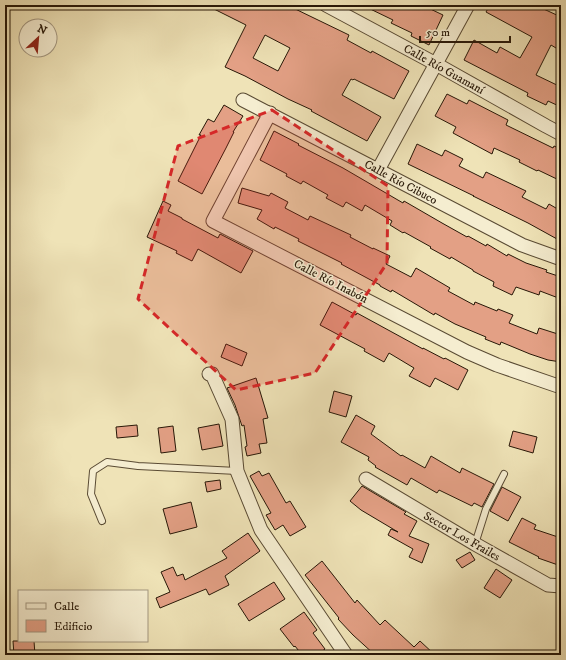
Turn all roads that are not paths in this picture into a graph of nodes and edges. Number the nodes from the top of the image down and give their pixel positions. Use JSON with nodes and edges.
{"nodes":[{"id":1,"x":326,"y":5,"type":"edge"},
{"id":2,"x":468,"y":5,"type":"edge"},
{"id":3,"x":436,"y":64,"type":"junction"},
{"id":4,"x":243,"y":100,"type":"dead end"},
{"id":5,"x":270,"y":113,"type":"junction"},
{"id":6,"x":561,"y":134,"type":"edge"},
{"id":7,"x":378,"y":170,"type":"junction"},
{"id":8,"x":561,"y":259,"type":"edge"},
{"id":9,"x":209,"y":374,"type":"dead end"},
{"id":10,"x":561,"y":387,"type":"edge"},
{"id":11,"x":237,"y":471,"type":"junction"},
{"id":12,"x":504,"y":474,"type":"dead end"},
{"id":13,"x":366,"y":479,"type":"dead end"},
{"id":14,"x":102,"y":521,"type":"dead end"},
{"id":15,"x":475,"y":544,"type":"junction"},
{"id":16,"x":561,"y":586,"type":"edge"},
{"id":17,"x":346,"y":655,"type":"edge"}],
"edges":[{"from":1,"to":3,"type":"street","name":"Calle Río Guamaní"},
{"from":2,"to":3,"type":"street"},
{"from":3,"to":6,"type":"street","name":"Calle Río Guamaní"},
{"from":3,"to":7,"type":"street"},
{"from":4,"to":5,"type":"street","name":"Calle Río Cibuco"},
{"from":5,"to":7,"type":"street","name":"Calle Río Cibuco"},
{"from":5,"to":10,"type":"street","name":"Calle Río Inabón"},
{"from":7,"to":8,"type":"street","name":"Calle Río Cibuco"},
{"from":9,"to":11,"type":"street"},
{"from":11,"to":14,"type":"lane"},
{"from":11,"to":17,"type":"street"},
{"from":12,"to":15,"type":"lane"},
{"from":13,"to":15,"type":"street","name":"Sector Los Frailes"},
{"from":15,"to":16,"type":"street","name":"Sector Los Frailes"}]}
